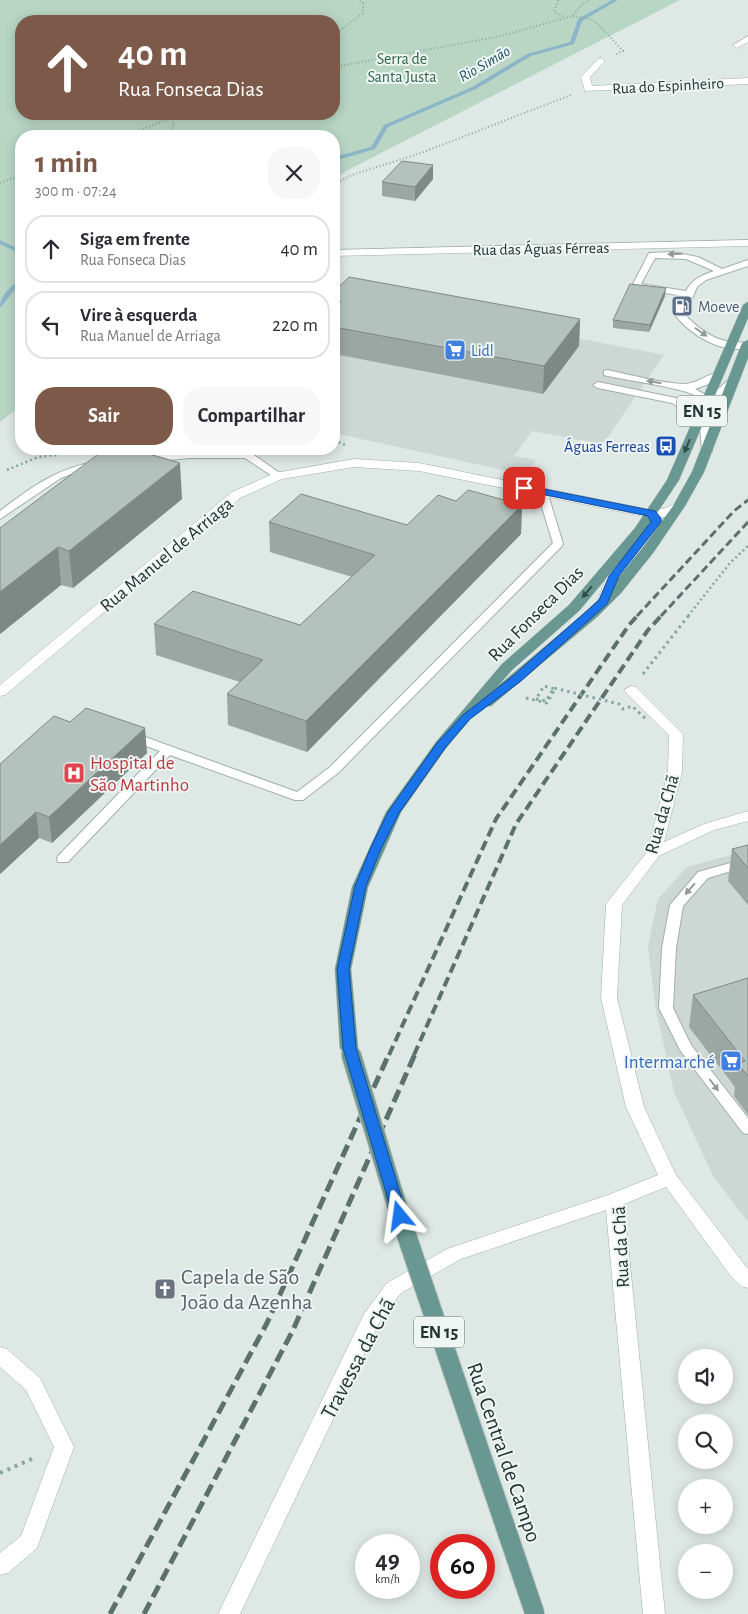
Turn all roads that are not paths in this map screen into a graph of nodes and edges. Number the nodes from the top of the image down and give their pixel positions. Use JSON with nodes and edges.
{"nodes":[{"id":1,"x":748,"y":39,"type":"edge"},
{"id":2,"x":737,"y":45,"type":"dead end"},
{"id":3,"x":601,"y":61,"type":"road end"},
{"id":4,"x":748,"y":81,"type":"edge"},
{"id":5,"x":748,"y":243,"type":"edge"},
{"id":6,"x":340,"y":253,"type":"edge"},
{"id":7,"x":748,"y":263,"type":"edge"},
{"id":8,"x":720,"y":271,"type":"junction"},
{"id":9,"x":688,"y":294,"type":"junction"},
{"id":10,"x":748,"y":305,"type":"edge"},
{"id":11,"x":748,"y":344,"type":"edge"},
{"id":12,"x":730,"y":346,"type":"junction"},
{"id":13,"x":607,"y":373,"type":"dead end"},
{"id":14,"x":717,"y":375,"type":"junction"},
{"id":15,"x":734,"y":380,"type":"junction"},
{"id":16,"x":598,"y":385,"type":"dead end"},
{"id":17,"x":675,"y":386,"type":"junction"},
{"id":18,"x":707,"y":399,"type":"junction"},
{"id":19,"x":675,"y":401,"type":"junction"},
{"id":20,"x":696,"y":426,"type":"junction"},
{"id":21,"x":707,"y":451,"type":"junction"},
{"id":22,"x":134,"y":460,"type":"edge"},
{"id":23,"x":106,"y":463,"type":"edge"},
{"id":24,"x":279,"y":476,"type":"junction"},
{"id":25,"x":542,"y":491,"type":"junction"},
{"id":26,"x":679,"y":506,"type":"junction"},
{"id":27,"x":651,"y":514,"type":"junction"},
{"id":28,"x":0,"y":516,"type":"edge"},
{"id":29,"x":604,"y":602,"type":"junction"},
{"id":30,"x":631,"y":690,"type":"road end"},
{"id":31,"x":0,"y":692,"type":"edge"},
{"id":32,"x":467,"y":717,"type":"junction"},
{"id":33,"x":117,"y":731,"type":"edge"},
{"id":34,"x":168,"y":750,"type":"junction"},
{"id":35,"x":748,"y":816,"type":"edge"},
{"id":36,"x":654,"y":853,"type":"junction"},
{"id":37,"x":63,"y":859,"type":"dead end"},
{"id":38,"x":748,"y":862,"type":"edge"},
{"id":39,"x":349,"y":1048,"type":"joint"},
{"id":40,"x":748,"y":1129,"type":"edge"},
{"id":41,"x":669,"y":1178,"type":"junction"},
{"id":42,"x":614,"y":1200,"type":"junction"},
{"id":43,"x":748,"y":1281,"type":"edge"},
{"id":44,"x":0,"y":1355,"type":"edge"},
{"id":45,"x":0,"y":1566,"type":"edge"},
{"id":46,"x":229,"y":1614,"type":"edge"},
{"id":47,"x":535,"y":1614,"type":"edge"},
{"id":48,"x":654,"y":1614,"type":"edge"}],
"edges":[{"from":1,"to":2,"type":"street"},
{"from":3,"to":4,"type":"street","name":"Rua do Espinheiro"},
{"from":5,"to":6,"type":"street","name":"Rua das Águas Férreas"},
{"from":7,"to":8,"type":"lane"},
{"from":8,"to":9,"type":"lane"},
{"from":8,"to":9,"type":"lane","one_way":true},
{"from":9,"to":12,"type":"lane","one_way":true},
{"from":10,"to":12,"type":"main road","name":"Rua Fonseca Dias","number":"EN 15"},
{"from":11,"to":12,"type":"lane"},
{"from":11,"to":15,"type":"main road","name":"Rua Fonseca Dias","number":"EN 15"},
{"from":12,"to":14,"type":"main road","name":"Rua Fonseca Dias","number":"EN 15"},
{"from":17,"to":13,"type":"lane","one_way":true},
{"from":14,"to":17,"type":"lane"},
{"from":14,"to":18,"type":"main road","name":"Rua Fonseca Dias","number":"EN 15"},
{"from":15,"to":18,"type":"lane"},
{"from":15,"to":21,"type":"main road","name":"Rua Fonseca Dias","number":"EN 15"},
{"from":16,"to":19,"type":"lane"},
{"from":17,"to":18,"type":"lane"},
{"from":18,"to":19,"type":"lane"},
{"from":18,"to":20,"type":"main road","name":"Rua Fonseca Dias","number":"EN 15"},
{"from":18,"to":21,"type":"lane"},
{"from":19,"to":20,"type":"lane"},
{"from":20,"to":27,"type":"main road","name":"Rua Fonseca Dias","number":"EN 15","one_way":true},
{"from":21,"to":26,"type":"main road","name":"Rua Fonseca Dias","number":"EN 15"},
{"from":22,"to":24,"type":"lane"},
{"from":23,"to":28,"type":"lane"},
{"from":24,"to":25,"type":"street","name":"Rua Manuel de Arriaga"},
{"from":24,"to":31,"type":"street","name":"Rua Manuel de Arriaga"},
{"from":25,"to":27,"type":"street","name":"Rua Manuel de Arriaga"},
{"from":25,"to":34,"type":"lane"},
{"from":26,"to":27,"type":"street"},
{"from":26,"to":29,"type":"main road","name":"Rua Fonseca Dias","number":"EN 15"},
{"from":27,"to":29,"type":"street","name":"Rua Fonseca Dias"},
{"from":27,"to":32,"type":"main road","name":"Rua Fonseca Dias","number":"EN 15","one_way":true},
{"from":29,"to":32,"type":"main road","name":"Rua Fonseca Dias","number":"EN 15"},
{"from":30,"to":36,"type":"street","name":"Rua da Chã"},
{"from":32,"to":39,"type":"main road","name":"Rua Fonseca Dias","number":"EN 15"},
{"from":33,"to":34,"type":"lane"},
{"from":34,"to":37,"type":"lane"},
{"from":35,"to":36,"type":"street"},
{"from":36,"to":41,"type":"street","name":"Rua da Chã"},
{"from":38,"to":40,"type":"lane","one_way":true},
{"from":39,"to":47,"type":"main road","name":"Rua Central de Campo","number":"EN 15","bridge":true},
{"from":41,"to":42,"type":"street","name":"Rua da Chã"},
{"from":41,"to":43,"type":"street"},
{"from":42,"to":46,"type":"street","name":"Travessa da Chã"},
{"from":42,"to":48,"type":"street","name":"Rua da Chã"},
{"from":44,"to":45,"type":"street"}]}
